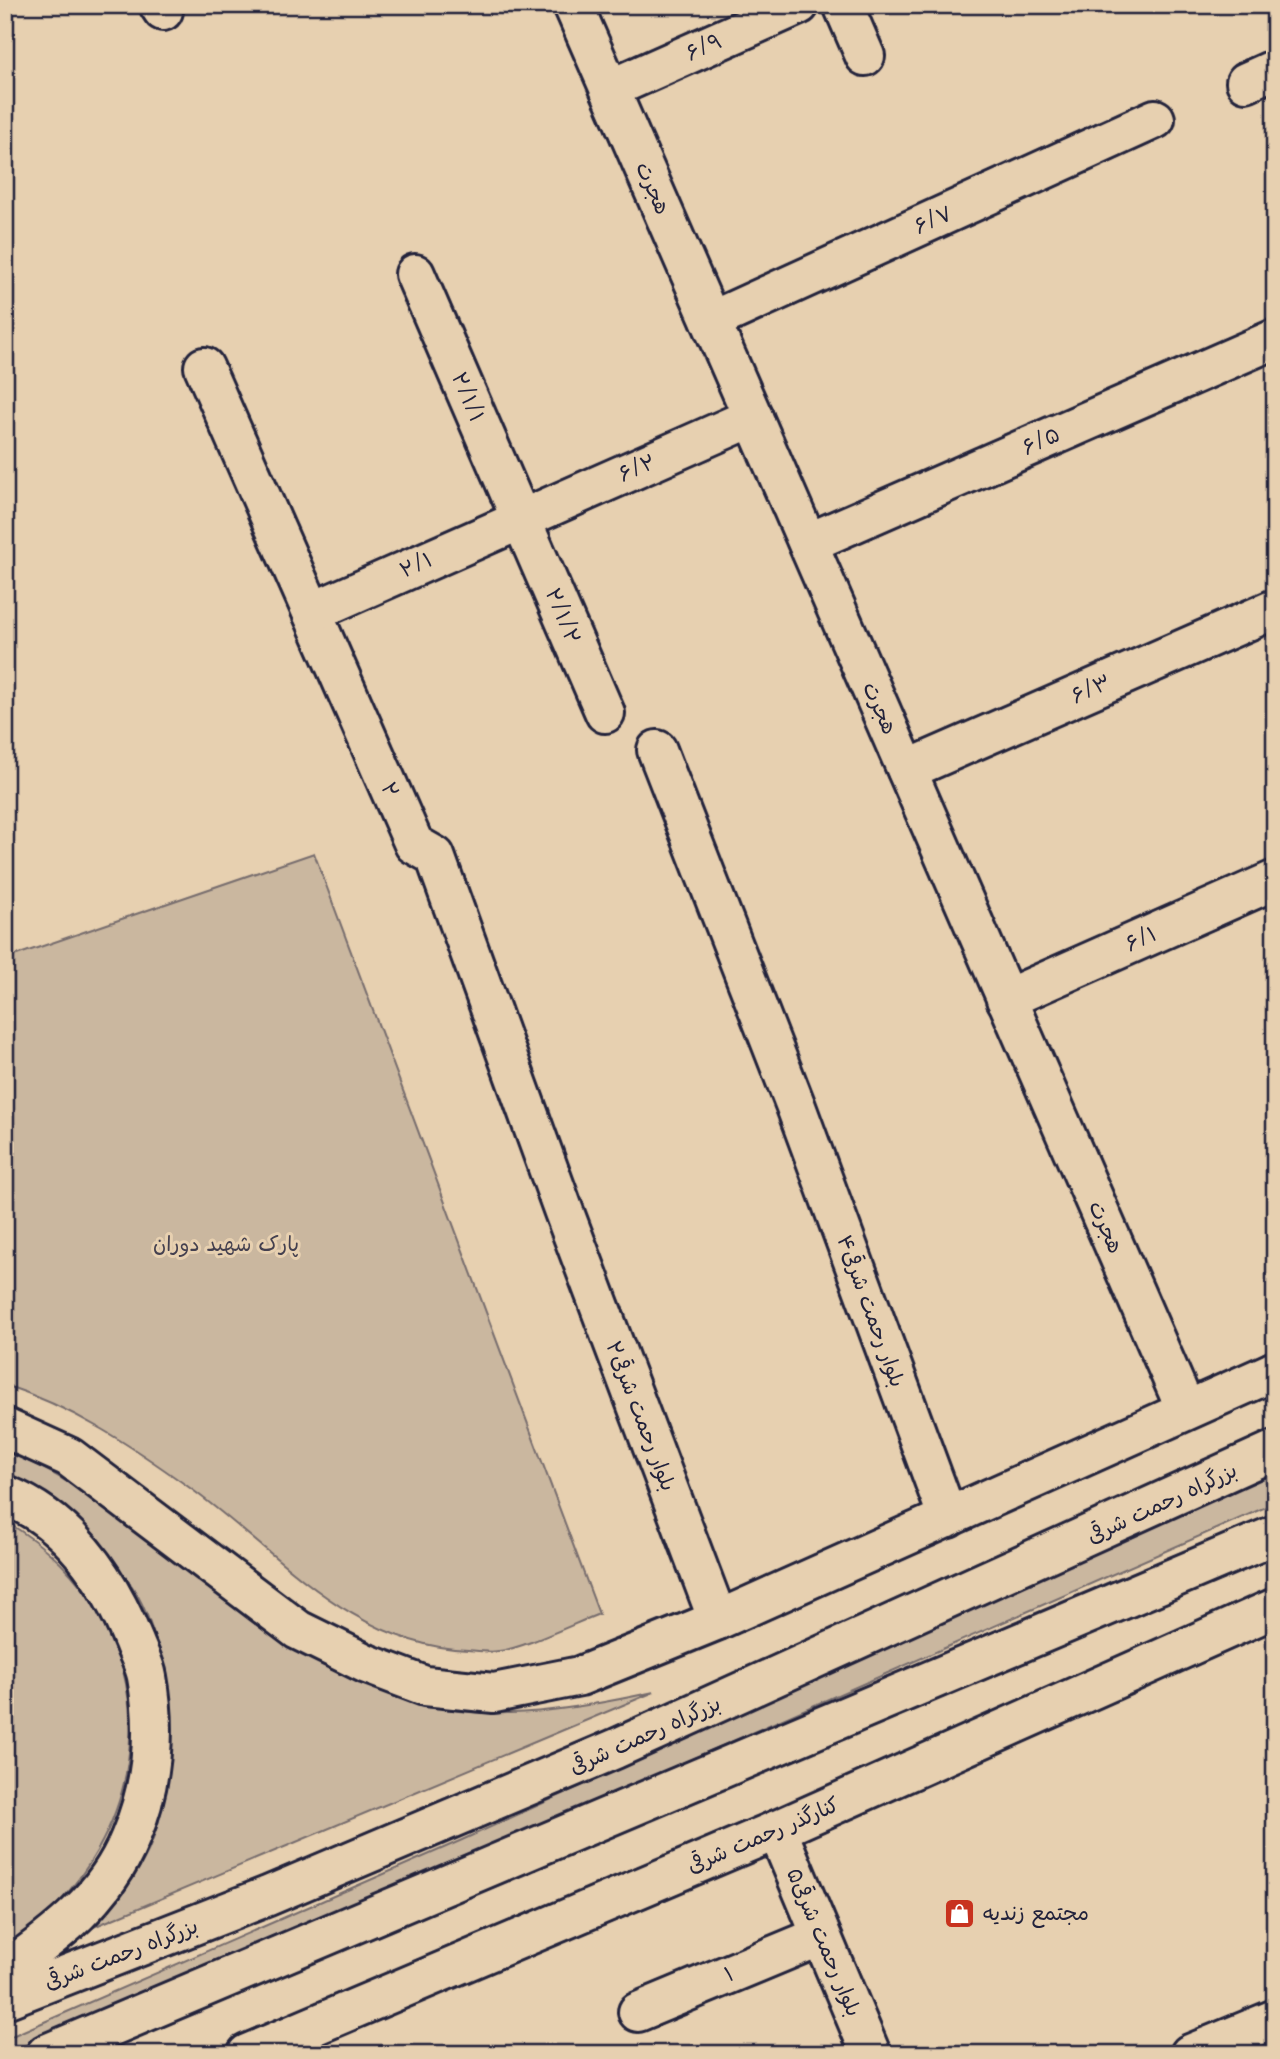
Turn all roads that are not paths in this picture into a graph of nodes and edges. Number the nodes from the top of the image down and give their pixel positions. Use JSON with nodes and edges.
{"nodes":[{"id":1,"x":573,"y":5,"type":"edge"},
{"id":2,"x":799,"y":5,"type":"edge"},
{"id":3,"x":843,"y":5,"type":"edge"},
{"id":4,"x":865,"y":55,"type":"dead end"},
{"id":5,"x":610,"y":89,"type":"junction"},
{"id":6,"x":1155,"y":119,"type":"dead end"},
{"id":7,"x":415,"y":274,"type":"dead end"},
{"id":8,"x":711,"y":321,"type":"junction"},
{"id":9,"x":1275,"y":340,"type":"edge"},
{"id":10,"x":204,"y":367,"type":"dead end"},
{"id":11,"x":753,"y":417,"type":"junction"},
{"id":12,"x":521,"y":519,"type":"junction"},
{"id":13,"x":808,"y":543,"type":"junction"},
{"id":14,"x":1275,"y":608,"type":"edge"},
{"id":15,"x":312,"y":612,"type":"junction"},
{"id":16,"x":604,"y":713,"type":"dead end"},
{"id":17,"x":657,"y":750,"type":"dead end"},
{"id":18,"x":907,"y":770,"type":"junction"},
{"id":19,"x":1275,"y":880,"type":"edge"},
{"id":20,"x":1006,"y":999,"type":"junction"},
{"id":21,"x":564,"y":1212,"type":"joint"},
{"id":22,"x":1274,"y":1371,"type":"edge"},
{"id":23,"x":1186,"y":1410,"type":"junction"},
{"id":24,"x":5,"y":1428,"type":"edge"},
{"id":25,"x":1275,"y":1450,"type":"edge"},
{"id":26,"x":5,"y":1495,"type":"edge"},
{"id":27,"x":947,"y":1518,"type":"junction"},
{"id":28,"x":1275,"y":1535,"type":"edge"},
{"id":29,"x":1275,"y":1608,"type":"edge"},
{"id":30,"x":718,"y":1620,"type":"junction"},
{"id":31,"x":777,"y":1830,"type":"junction"},
{"id":32,"x":821,"y":1936,"type":"junction"},
{"id":33,"x":5,"y":1971,"type":"edge"},
{"id":34,"x":5,"y":1999,"type":"edge"},
{"id":35,"x":638,"y":2012,"type":"dead end"},
{"id":36,"x":1275,"y":2019,"type":"edge"},
{"id":37,"x":255,"y":2052,"type":"edge"},
{"id":38,"x":46,"y":2054,"type":"edge"},
{"id":39,"x":870,"y":2054,"type":"edge"},
{"id":40,"x":1190,"y":2054,"type":"edge"}],
"edges":[{"from":1,"to":5,"type":"main road","name":"هجرت"},
{"from":2,"to":5,"type":"main road","name":"۶/۹"},
{"from":3,"to":4,"type":"main road"},
{"from":5,"to":8,"type":"main road","name":"هجرت"},
{"from":6,"to":8,"type":"main road","name":"۶/۷"},
{"from":7,"to":12,"type":"main road","name":"۲/۱/۱"},
{"from":8,"to":11,"type":"main road","name":"هجرت"},
{"from":9,"to":13,"type":"main road","name":"۶/۵"},
{"from":10,"to":15,"type":"main road","name":"۲"},
{"from":11,"to":12,"type":"main road","name":"۶/۲"},
{"from":11,"to":13,"type":"main road","name":"هجرت"},
{"from":12,"to":15,"type":"main road","name":"۲/۱"},
{"from":12,"to":16,"type":"main road","name":"۲/۱/۲"},
{"from":13,"to":18,"type":"main road","name":"هجرت"},
{"from":14,"to":18,"type":"main road","name":"۶/۳"},
{"from":15,"to":21,"type":"main road","name":"۲"},
{"from":17,"to":27,"type":"main road","name":"بلوار رحمت شرقی۴"},
{"from":18,"to":20,"type":"main road","name":"هجرت"},
{"from":19,"to":20,"type":"main road","name":"۶/۱"},
{"from":20,"to":23,"type":"main road","name":"هجرت"},
{"from":21,"to":30,"type":"main road","name":"بلوار رحمت شرقی۲"},
{"from":22,"to":23,"type":"main road"},
{"from":23,"to":27,"type":"main road"},
{"from":24,"to":30,"type":"main road"},
{"from":25,"to":34,"type":"main road","name":"بزرگراه رحمت شرقی"},
{"from":26,"to":33,"type":"main road"},
{"from":27,"to":30,"type":"main road"},
{"from":28,"to":38,"type":"main road"},
{"from":29,"to":31,"type":"main road","name":"کنارگذر رحمت شرقی"},
{"from":31,"to":32,"type":"main road","name":"۵بلوار رحمت شرقی"},
{"from":31,"to":37,"type":"main road","name":"کنارگذر رحمت شرقی"},
{"from":32,"to":35,"type":"main road","name":"۱"},
{"from":32,"to":39,"type":"main road","name":"۵بلوار رحمت شرقی"},
{"from":36,"to":40,"type":"main road"}]}
